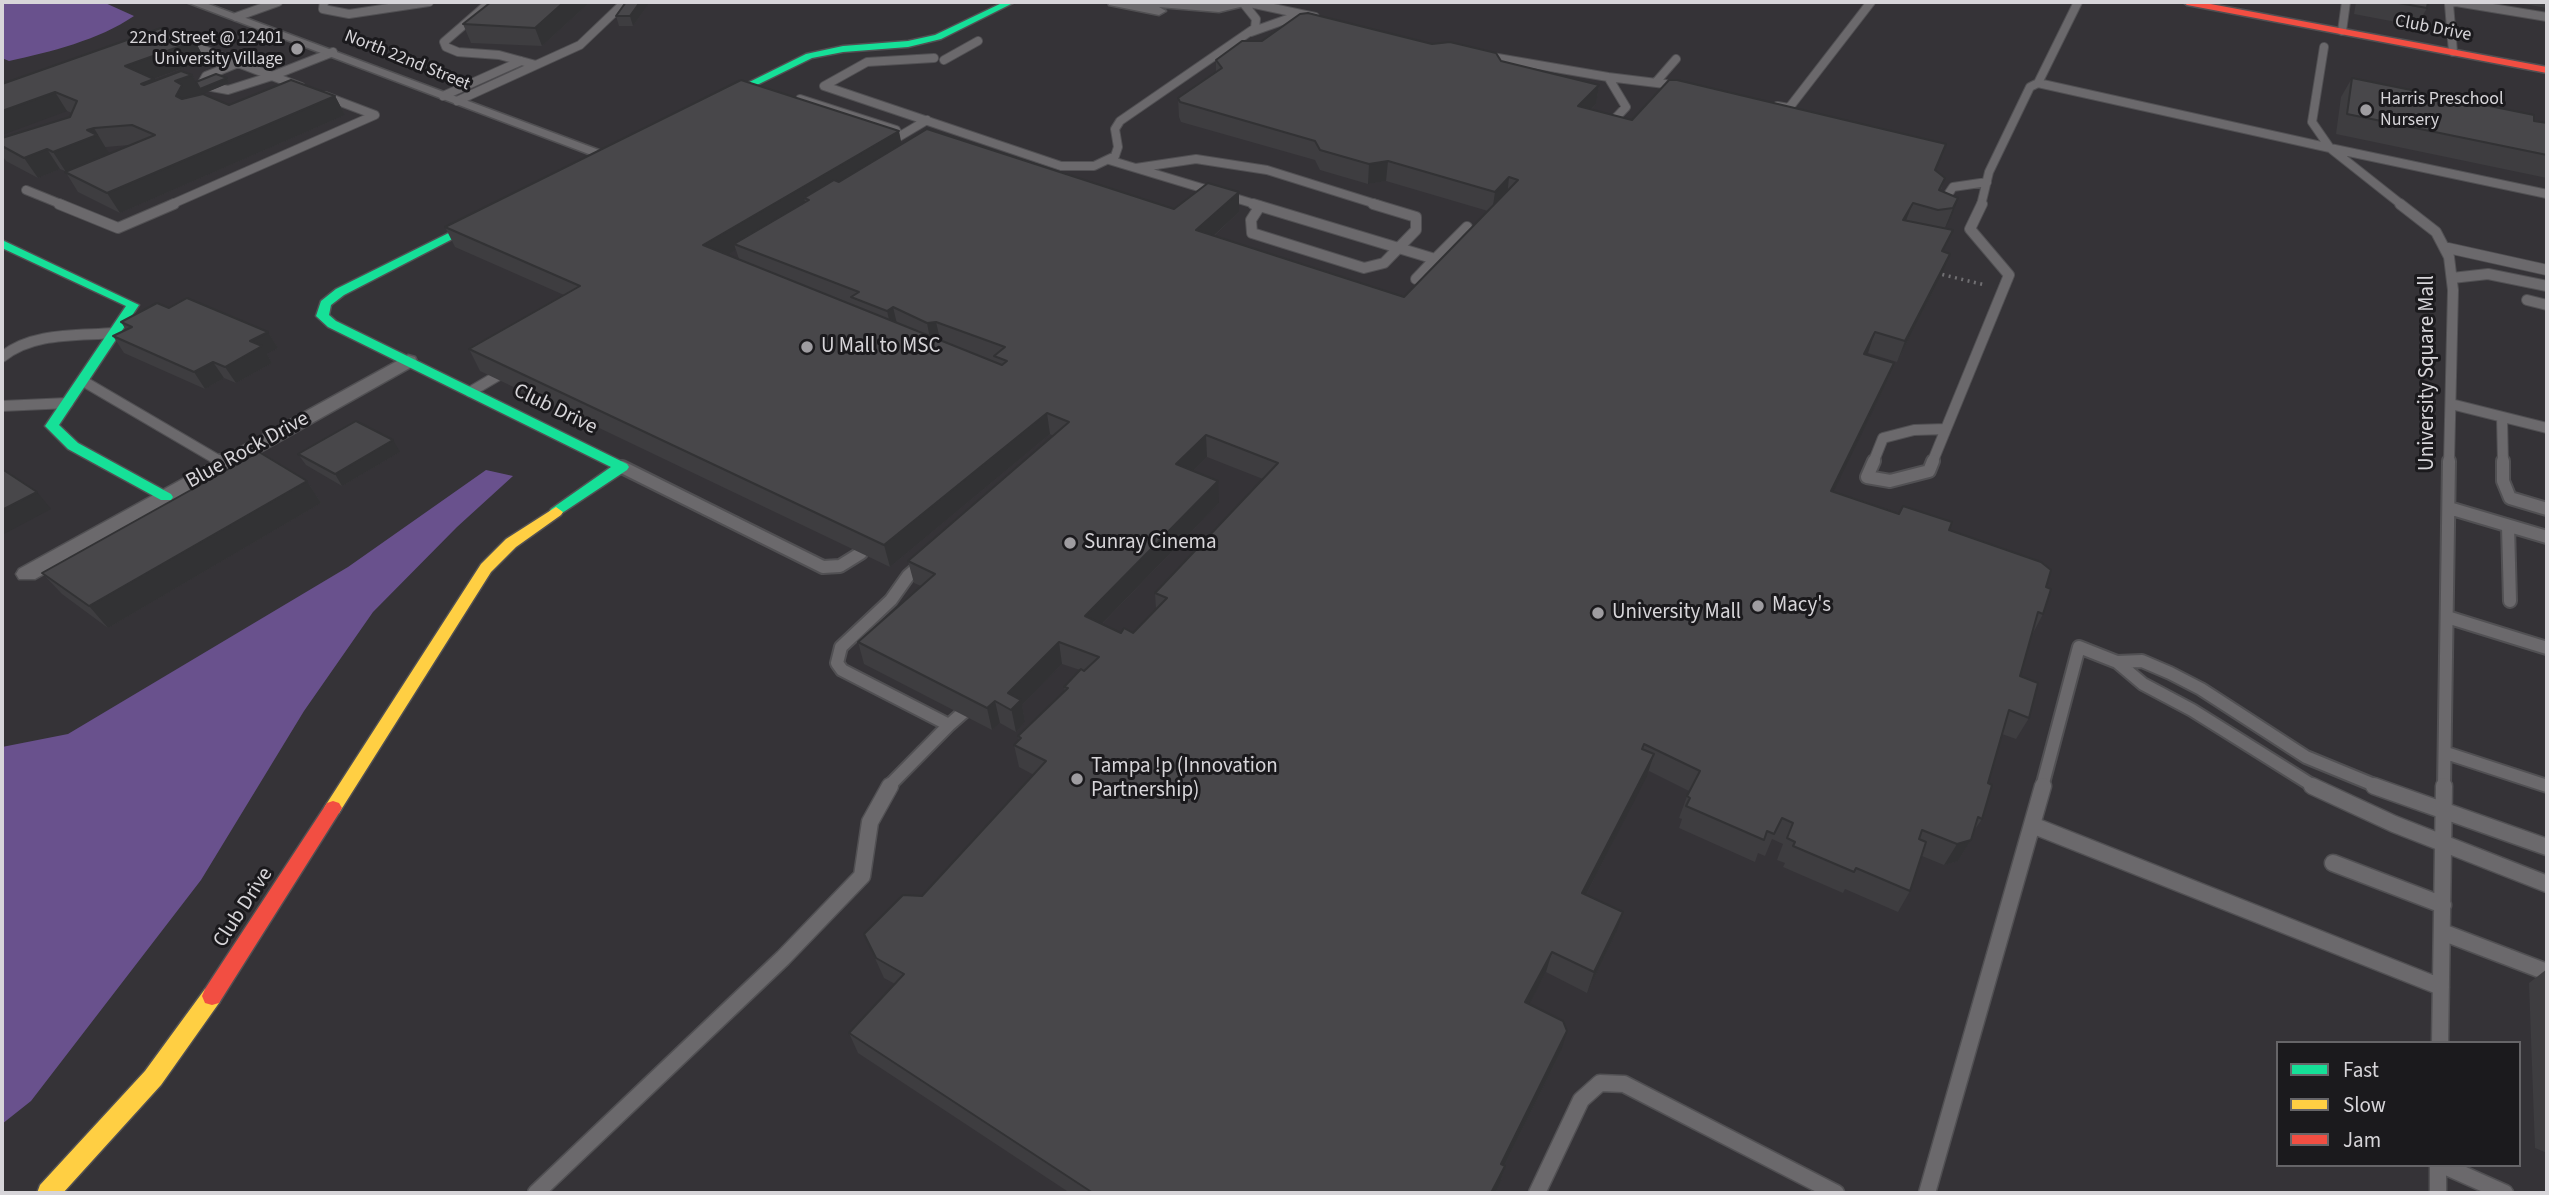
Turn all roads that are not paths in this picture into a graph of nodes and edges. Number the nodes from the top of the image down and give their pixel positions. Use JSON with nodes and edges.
{"nodes":[{"id":1,"x":192,"y":2,"type":"edge"},
{"id":2,"x":255,"y":2,"type":"edge"},
{"id":3,"x":278,"y":2,"type":"edge"},
{"id":4,"x":324,"y":2,"type":"edge"},
{"id":5,"x":429,"y":2,"type":"edge"},
{"id":6,"x":488,"y":2,"type":"edge"},
{"id":7,"x":625,"y":2,"type":"edge"},
{"id":8,"x":1011,"y":2,"type":"edge"},
{"id":9,"x":1114,"y":2,"type":"edge"},
{"id":10,"x":1145,"y":2,"type":"edge"},
{"id":11,"x":1871,"y":2,"type":"edge"},
{"id":12,"x":2078,"y":2,"type":"edge"},
{"id":13,"x":2187,"y":2,"type":"edge"},
{"id":14,"x":2346,"y":2,"type":"edge"},
{"id":15,"x":2455,"y":2,"type":"edge"},
{"id":16,"x":1249,"y":3,"type":"edge"},
{"id":17,"x":1219,"y":8,"type":"junction"},
{"id":18,"x":230,"y":15,"type":"junction"},
{"id":19,"x":1308,"y":16,"type":"junction"},
{"id":20,"x":2547,"y":17,"type":"edge"},
{"id":21,"x":1321,"y":19,"type":"edge"},
{"id":22,"x":2342,"y":31,"type":"junction"},
{"id":23,"x":1251,"y":32,"type":"junction"},
{"id":24,"x":178,"y":40,"type":"edge"},
{"id":25,"x":978,"y":41,"type":"dead end"},
{"id":26,"x":2324,"y":47,"type":"dead end"},
{"id":27,"x":333,"y":52,"type":"junction"},
{"id":28,"x":2453,"y":52,"type":"junction"},
{"id":29,"x":1476,"y":55,"type":"edge"},
{"id":30,"x":934,"y":58,"type":"dead end"},
{"id":31,"x":1676,"y":59,"type":"dead end"},
{"id":32,"x":944,"y":60,"type":"dead end"},
{"id":33,"x":521,"y":61,"type":"junction"},
{"id":34,"x":238,"y":63,"type":"junction"},
{"id":35,"x":536,"y":65,"type":"junction"},
{"id":36,"x":2547,"y":70,"type":"edge"},
{"id":37,"x":272,"y":76,"type":"junction"},
{"id":38,"x":1608,"y":78,"type":"junction"},
{"id":39,"x":1656,"y":82,"type":"junction"},
{"id":40,"x":2038,"y":83,"type":"junction"},
{"id":41,"x":1693,"y":88,"type":"edge"},
{"id":42,"x":787,"y":95,"type":"edge"},
{"id":43,"x":450,"y":99,"type":"junction"},
{"id":44,"x":1766,"y":103,"type":"edge"},
{"id":45,"x":693,"y":112,"type":"edge"},
{"id":46,"x":927,"y":120,"type":"junction"},
{"id":47,"x":1606,"y":128,"type":"edge"},
{"id":48,"x":2330,"y":148,"type":"junction"},
{"id":49,"x":612,"y":153,"type":"joint"},
{"id":50,"x":1109,"y":160,"type":"junction"},
{"id":51,"x":583,"y":168,"type":"edge"},
{"id":52,"x":1136,"y":168,"type":"junction"},
{"id":53,"x":1987,"y":182,"type":"junction"},
{"id":54,"x":26,"y":190,"type":"dead end"},
{"id":55,"x":2547,"y":194,"type":"edge"},
{"id":56,"x":1943,"y":202,"type":"edge"},
{"id":57,"x":510,"y":205,"type":"edge"},
{"id":58,"x":1260,"y":206,"type":"junction"},
{"id":59,"x":1467,"y":227,"type":"dead end"},
{"id":60,"x":2,"y":243,"type":"edge"},
{"id":61,"x":1399,"y":248,"type":"junction"},
{"id":62,"x":2448,"y":248,"type":"junction"},
{"id":63,"x":1436,"y":259,"type":"junction"},
{"id":64,"x":2547,"y":270,"type":"edge"},
{"id":65,"x":2452,"y":278,"type":"junction"},
{"id":66,"x":1416,"y":279,"type":"dead end"},
{"id":67,"x":2547,"y":286,"type":"edge"},
{"id":68,"x":2527,"y":300,"type":"dead end"},
{"id":69,"x":2547,"y":305,"type":"edge"},
{"id":70,"x":114,"y":332,"type":"junction"},
{"id":71,"x":2,"y":357,"type":"edge"},
{"id":72,"x":408,"y":361,"type":"junction"},
{"id":73,"x":519,"y":364,"type":"edge"},
{"id":74,"x":83,"y":381,"type":"junction"},
{"id":75,"x":470,"y":392,"type":"junction"},
{"id":76,"x":68,"y":403,"type":"junction"},
{"id":77,"x":2451,"y":404,"type":"junction"},
{"id":78,"x":2,"y":406,"type":"edge"},
{"id":79,"x":2502,"y":417,"type":"junction"},
{"id":80,"x":1946,"y":429,"type":"junction"},
{"id":81,"x":2547,"y":429,"type":"edge"},
{"id":82,"x":225,"y":464,"type":"junction"},
{"id":83,"x":622,"y":467,"type":"junction"},
{"id":84,"x":166,"y":497,"type":"junction"},
{"id":85,"x":2449,"y":508,"type":"junction"},
{"id":86,"x":2547,"y":509,"type":"edge"},
{"id":87,"x":2508,"y":526,"type":"junction"},
{"id":88,"x":2547,"y":537,"type":"edge"},
{"id":89,"x":939,"y":548,"type":"edge"},
{"id":90,"x":862,"y":554,"type":"edge"},
{"id":91,"x":27,"y":574,"type":"dead end"},
{"id":92,"x":2510,"y":601,"type":"dead end"},
{"id":93,"x":2448,"y":617,"type":"junction"},
{"id":94,"x":2547,"y":648,"type":"edge"},
{"id":95,"x":2117,"y":662,"type":"junction"},
{"id":96,"x":979,"y":699,"type":"edge"},
{"id":97,"x":949,"y":725,"type":"junction"},
{"id":98,"x":2446,"y":753,"type":"junction"},
{"id":99,"x":2547,"y":786,"type":"edge"},
{"id":100,"x":2446,"y":810,"type":"junction"},
{"id":101,"x":2032,"y":825,"type":"junction"},
{"id":102,"x":2444,"y":845,"type":"junction"},
{"id":103,"x":2547,"y":847,"type":"edge"},
{"id":104,"x":2333,"y":863,"type":"dead end"},
{"id":105,"x":2547,"y":884,"type":"edge"},
{"id":106,"x":2443,"y":905,"type":"junction"},
{"id":107,"x":2442,"y":932,"type":"junction"},
{"id":108,"x":2547,"y":972,"type":"edge"},
{"id":109,"x":2441,"y":987,"type":"junction"},
{"id":110,"x":2440,"y":1041,"type":"edge"},
{"id":111,"x":2440,"y":1167,"type":"edge"},
{"id":112,"x":2445,"y":1167,"type":"edge"},
{"id":113,"x":48,"y":1193,"type":"edge"},
{"id":114,"x":536,"y":1193,"type":"edge"},
{"id":115,"x":1537,"y":1193,"type":"edge"},
{"id":116,"x":1836,"y":1193,"type":"edge"},
{"id":117,"x":1927,"y":1193,"type":"edge"},
{"id":118,"x":2438,"y":1193,"type":"edge"},
{"id":119,"x":2505,"y":1193,"type":"edge"}],
"edges":[{"from":1,"to":18,"type":"street","name":"North 22nd Street"},
{"from":2,"to":18,"type":"lane"},
{"from":3,"to":18,"type":"lane"},
{"from":4,"to":5,"type":"lane"},
{"from":6,"to":33,"type":"lane"},
{"from":7,"to":35,"type":"lane"},
{"from":8,"to":45,"type":"street"},
{"from":9,"to":17,"type":"street"},
{"from":10,"to":17,"type":"street"},
{"from":11,"to":44,"type":"lane"},
{"from":12,"to":40,"type":"lane"},
{"from":13,"to":22,"type":"street","name":"Club Drive"},
{"from":14,"to":22,"type":"lane"},
{"from":15,"to":20,"type":"lane"},
{"from":15,"to":28,"type":"lane"},
{"from":16,"to":17,"type":"street"},
{"from":16,"to":19,"type":"lane"},
{"from":16,"to":23,"type":"lane"},
{"from":18,"to":27,"type":"street","name":"North 22nd Street"},
{"from":19,"to":21,"type":"lane"},
{"from":19,"to":23,"type":"lane"},
{"from":22,"to":28,"type":"street","name":"Club Drive"},
{"from":23,"to":50,"type":"lane"},
{"from":24,"to":34,"type":"lane"},
{"from":25,"to":32,"type":"lane"},
{"from":26,"to":48,"type":"lane"},
{"from":27,"to":37,"type":"lane"},
{"from":27,"to":43,"type":"street","name":"North 22nd Street"},
{"from":28,"to":36,"type":"street","name":"Club Drive"},
{"from":29,"to":38,"type":"lane"},
{"from":30,"to":46,"type":"lane"},
{"from":31,"to":39,"type":"lane"},
{"from":33,"to":35,"type":"lane"},
{"from":33,"to":43,"type":"lane"},
{"from":34,"to":37,"type":"lane"},
{"from":34,"to":37,"type":"lane"},
{"from":35,"to":43,"type":"lane"},
{"from":37,"to":54,"type":"lane"},
{"from":38,"to":39,"type":"lane"},
{"from":38,"to":47,"type":"lane"},
{"from":39,"to":41,"type":"lane"},
{"from":40,"to":48,"type":"lane","name":"University Square Mall"},
{"from":40,"to":53,"type":"lane"},
{"from":42,"to":46,"type":"lane"},
{"from":43,"to":49,"type":"street","name":"North 22nd Street"},
{"from":46,"to":50,"type":"lane"},
{"from":48,"to":55,"type":"lane"},
{"from":48,"to":62,"type":"lane","name":"University Square Mall"},
{"from":49,"to":51,"type":"street"},
{"from":50,"to":52,"type":"lane"},
{"from":52,"to":58,"type":"lane"},
{"from":52,"to":61,"type":"lane"},
{"from":53,"to":56,"type":"lane"},
{"from":53,"to":80,"type":"lane"},
{"from":57,"to":72,"type":"street","name":"Club Drive"},
{"from":58,"to":61,"type":"lane"},
{"from":58,"to":61,"type":"lane"},
{"from":59,"to":63,"type":"lane"},
{"from":60,"to":70,"type":"street","name":"Blue Rock Drive"},
{"from":61,"to":63,"type":"lane"},
{"from":62,"to":64,"type":"lane"},
{"from":62,"to":65,"type":"lane","name":"University Square Mall"},
{"from":63,"to":66,"type":"lane"},
{"from":65,"to":67,"type":"lane"},
{"from":65,"to":77,"type":"lane","name":"University Square Mall"},
{"from":68,"to":69,"type":"lane"},
{"from":70,"to":71,"type":"lane"},
{"from":70,"to":74,"type":"street","name":"Blue Rock Drive"},
{"from":72,"to":75,"type":"street","name":"Club Drive"},
{"from":72,"to":82,"type":"street","name":"Blue Rock Drive"},
{"from":73,"to":75,"type":"lane"},
{"from":74,"to":76,"type":"street","name":"Blue Rock Drive"},
{"from":74,"to":82,"type":"lane"},
{"from":75,"to":83,"type":"street","name":"Club Drive"},
{"from":76,"to":78,"type":"lane"},
{"from":76,"to":84,"type":"street","name":"Blue Rock Drive"},
{"from":77,"to":79,"type":"lane"},
{"from":77,"to":85,"type":"lane","name":"University Square Mall"},
{"from":79,"to":81,"type":"lane"},
{"from":79,"to":86,"type":"lane"},
{"from":80,"to":80,"type":"lane"},
{"from":82,"to":84,"type":"street","name":"Blue Rock Drive"},
{"from":83,"to":90,"type":"lane"},
{"from":83,"to":113,"type":"street","name":"Club Drive"},
{"from":84,"to":91,"type":"street"},
{"from":85,"to":87,"type":"lane"},
{"from":85,"to":93,"type":"lane","name":"University Square Mall"},
{"from":87,"to":88,"type":"lane"},
{"from":87,"to":92,"type":"lane"},
{"from":89,"to":97,"type":"lane"},
{"from":93,"to":94,"type":"lane"},
{"from":93,"to":98,"type":"lane","name":"University Square Mall"},
{"from":95,"to":100,"type":"lane"},
{"from":95,"to":101,"type":"lane"},
{"from":95,"to":102,"type":"lane"},
{"from":96,"to":97,"type":"lane"},
{"from":97,"to":114,"type":"lane"},
{"from":98,"to":99,"type":"lane"},
{"from":98,"to":100,"type":"lane","name":"University Square Mall"},
{"from":100,"to":102,"type":"lane","name":"University Square Mall"},
{"from":100,"to":103,"type":"lane"},
{"from":101,"to":109,"type":"lane"},
{"from":101,"to":117,"type":"lane"},
{"from":102,"to":105,"type":"lane"},
{"from":102,"to":106,"type":"lane","name":"University Square Mall"},
{"from":104,"to":106,"type":"lane"},
{"from":106,"to":107,"type":"lane","name":"University Square Mall"},
{"from":107,"to":108,"type":"lane"},
{"from":107,"to":109,"type":"lane","name":"University Square Mall"},
{"from":109,"to":110,"type":"lane","name":"University Square Mall"},
{"from":111,"to":118,"type":"lane"},
{"from":112,"to":119,"type":"lane"},
{"from":115,"to":116,"type":"lane"}]}
